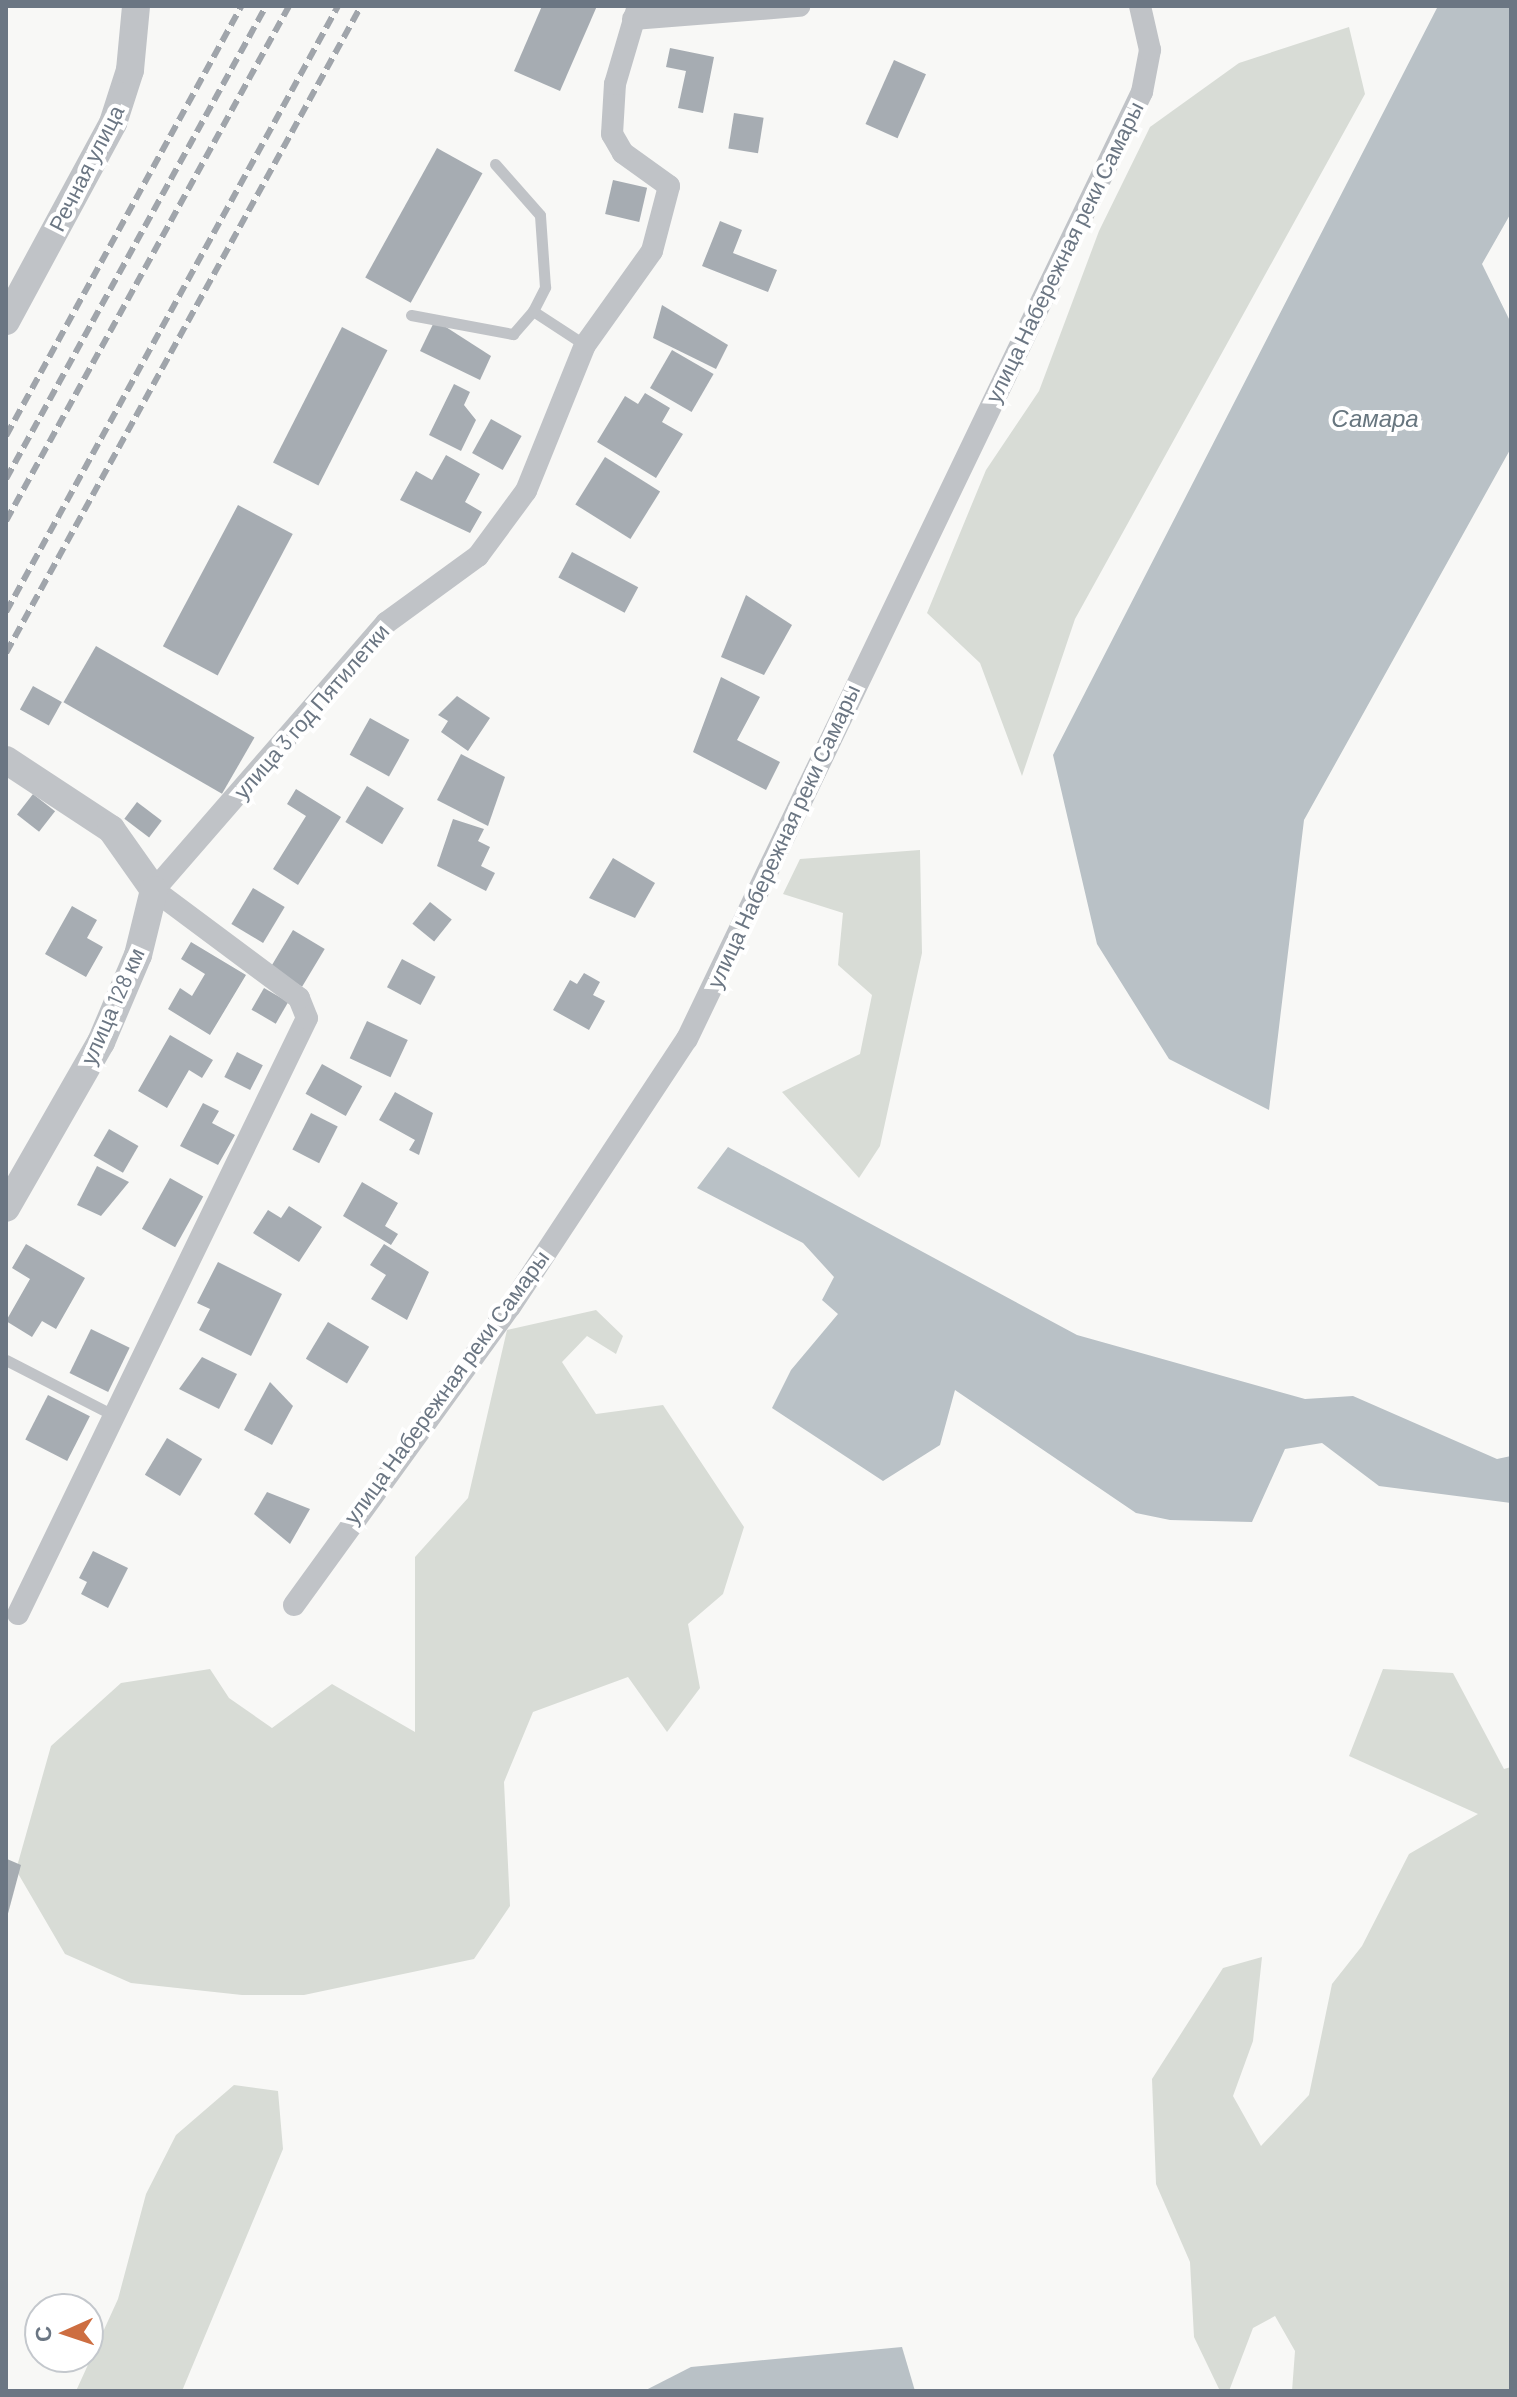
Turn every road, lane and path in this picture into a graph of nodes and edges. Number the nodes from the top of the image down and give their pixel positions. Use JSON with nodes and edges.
{"nodes":[{"id":1,"x":136,"y":6,"type":"edge"},
{"id":2,"x":799,"y":6,"type":"edge"},
{"id":3,"x":1140,"y":6,"type":"edge"},
{"id":4,"x":640,"y":10,"type":"edge"},
{"id":5,"x":495,"y":164,"type":"dead end"},
{"id":6,"x":533,"y":311,"type":"junction"},
{"id":7,"x":411,"y":315,"type":"dead end"},
{"id":8,"x":6,"y":321,"type":"edge"},
{"id":9,"x":585,"y":345,"type":"junction"},
{"id":10,"x":6,"y":760,"type":"edge"},
{"id":11,"x":154,"y":890,"type":"junction"},
{"id":12,"x":6,"y":1208,"type":"edge"},
{"id":13,"x":6,"y":1360,"type":"edge"},
{"id":14,"x":117,"y":1417,"type":"junction"},
{"id":15,"x":294,"y":1605,"type":"dead end"},
{"id":16,"x":18,"y":1614,"type":"dead end"}],
"edges":[{"from":1,"to":8,"type":"street","name":"Речная улица"},
{"from":2,"to":4,"type":"street"},
{"from":3,"to":15,"type":"street","name":"улица Набережная реки Самары"},
{"from":4,"to":9,"type":"street","name":"улица 3 год Пятилетки"},
{"from":5,"to":6,"type":"lane"},
{"from":6,"to":7,"type":"lane"},
{"from":6,"to":9,"type":"lane"},
{"from":9,"to":11,"type":"street","name":"улица 3 год Пятилетки"},
{"from":10,"to":11,"type":"street"},
{"from":11,"to":12,"type":"street","name":"улица 128 км"},
{"from":11,"to":14,"type":"street"},
{"from":13,"to":14,"type":"lane"},
{"from":14,"to":16,"type":"street"}]}
